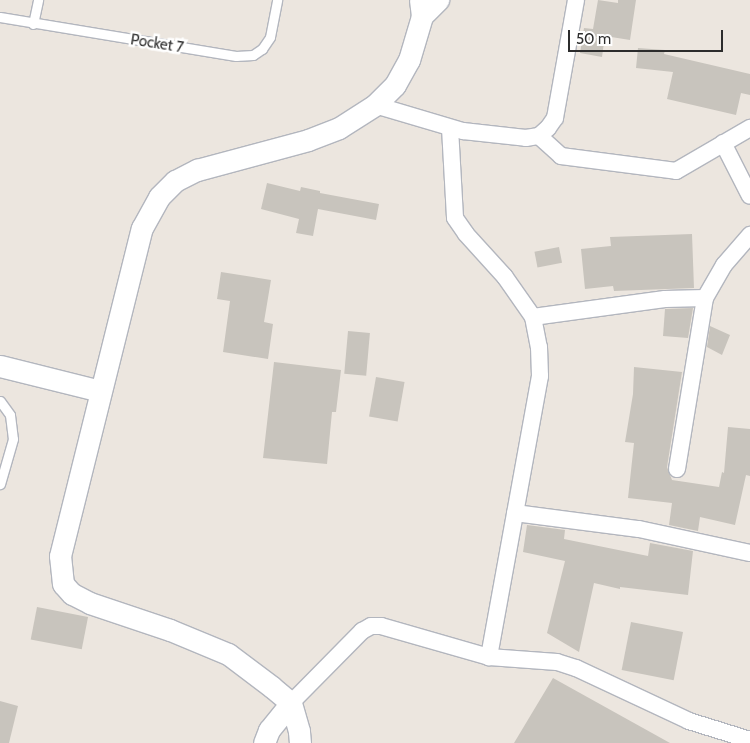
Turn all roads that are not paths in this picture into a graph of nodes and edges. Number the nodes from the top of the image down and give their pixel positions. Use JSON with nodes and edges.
{"nodes":[{"id":1,"x":38,"y":0,"type":"edge"},
{"id":2,"x":277,"y":0,"type":"edge"},
{"id":3,"x":438,"y":0,"type":"edge"},
{"id":4,"x":576,"y":0,"type":"edge"},
{"id":5,"x":421,"y":8,"type":"edge"},
{"id":6,"x":0,"y":17,"type":"edge"},
{"id":7,"x":34,"y":24,"type":"junction"},
{"id":8,"x":375,"y":105,"type":"junction"},
{"id":9,"x":450,"y":128,"type":"junction"},
{"id":10,"x":750,"y":128,"type":"edge"},
{"id":11,"x":539,"y":136,"type":"junction"},
{"id":12,"x":722,"y":143,"type":"junction"},
{"id":13,"x":750,"y":196,"type":"edge"},
{"id":14,"x":750,"y":235,"type":"edge"},
{"id":15,"x":705,"y":298,"type":"junction"},
{"id":16,"x":533,"y":316,"type":"junction"},
{"id":17,"x":0,"y":366,"type":"edge"},
{"id":18,"x":100,"y":391,"type":"junction"},
{"id":19,"x":0,"y":401,"type":"edge"},
{"id":20,"x":677,"y":469,"type":"dead end"},
{"id":21,"x":0,"y":484,"type":"edge"},
{"id":22,"x":515,"y":513,"type":"junction"},
{"id":23,"x":750,"y":553,"type":"edge"},
{"id":24,"x":489,"y":657,"type":"junction"},
{"id":25,"x":291,"y":703,"type":"junction"},
{"id":26,"x":750,"y":740,"type":"edge"},
{"id":27,"x":264,"y":743,"type":"edge"},
{"id":28,"x":300,"y":743,"type":"edge"}],
"edges":[{"from":1,"to":7,"type":"lane"},
{"from":2,"to":7,"type":"lane","name":"Pocket 7"},
{"from":3,"to":5,"type":"street"},
{"from":4,"to":11,"type":"street"},
{"from":5,"to":8,"type":"street"},
{"from":6,"to":7,"type":"lane","name":"Pocket 7"},
{"from":8,"to":9,"type":"street"},
{"from":8,"to":18,"type":"street"},
{"from":9,"to":11,"type":"street"},
{"from":9,"to":16,"type":"street"},
{"from":10,"to":12,"type":"street"},
{"from":11,"to":12,"type":"street"},
{"from":12,"to":13,"type":"street"},
{"from":14,"to":15,"type":"street"},
{"from":15,"to":16,"type":"street"},
{"from":15,"to":20,"type":"street"},
{"from":16,"to":22,"type":"street"},
{"from":17,"to":18,"type":"street"},
{"from":18,"to":25,"type":"street"},
{"from":19,"to":21,"type":"lane"},
{"from":22,"to":23,"type":"street"},
{"from":22,"to":24,"type":"street"},
{"from":24,"to":25,"type":"street"},
{"from":24,"to":26,"type":"street"},
{"from":25,"to":27,"type":"street"},
{"from":25,"to":28,"type":"street"}]}
